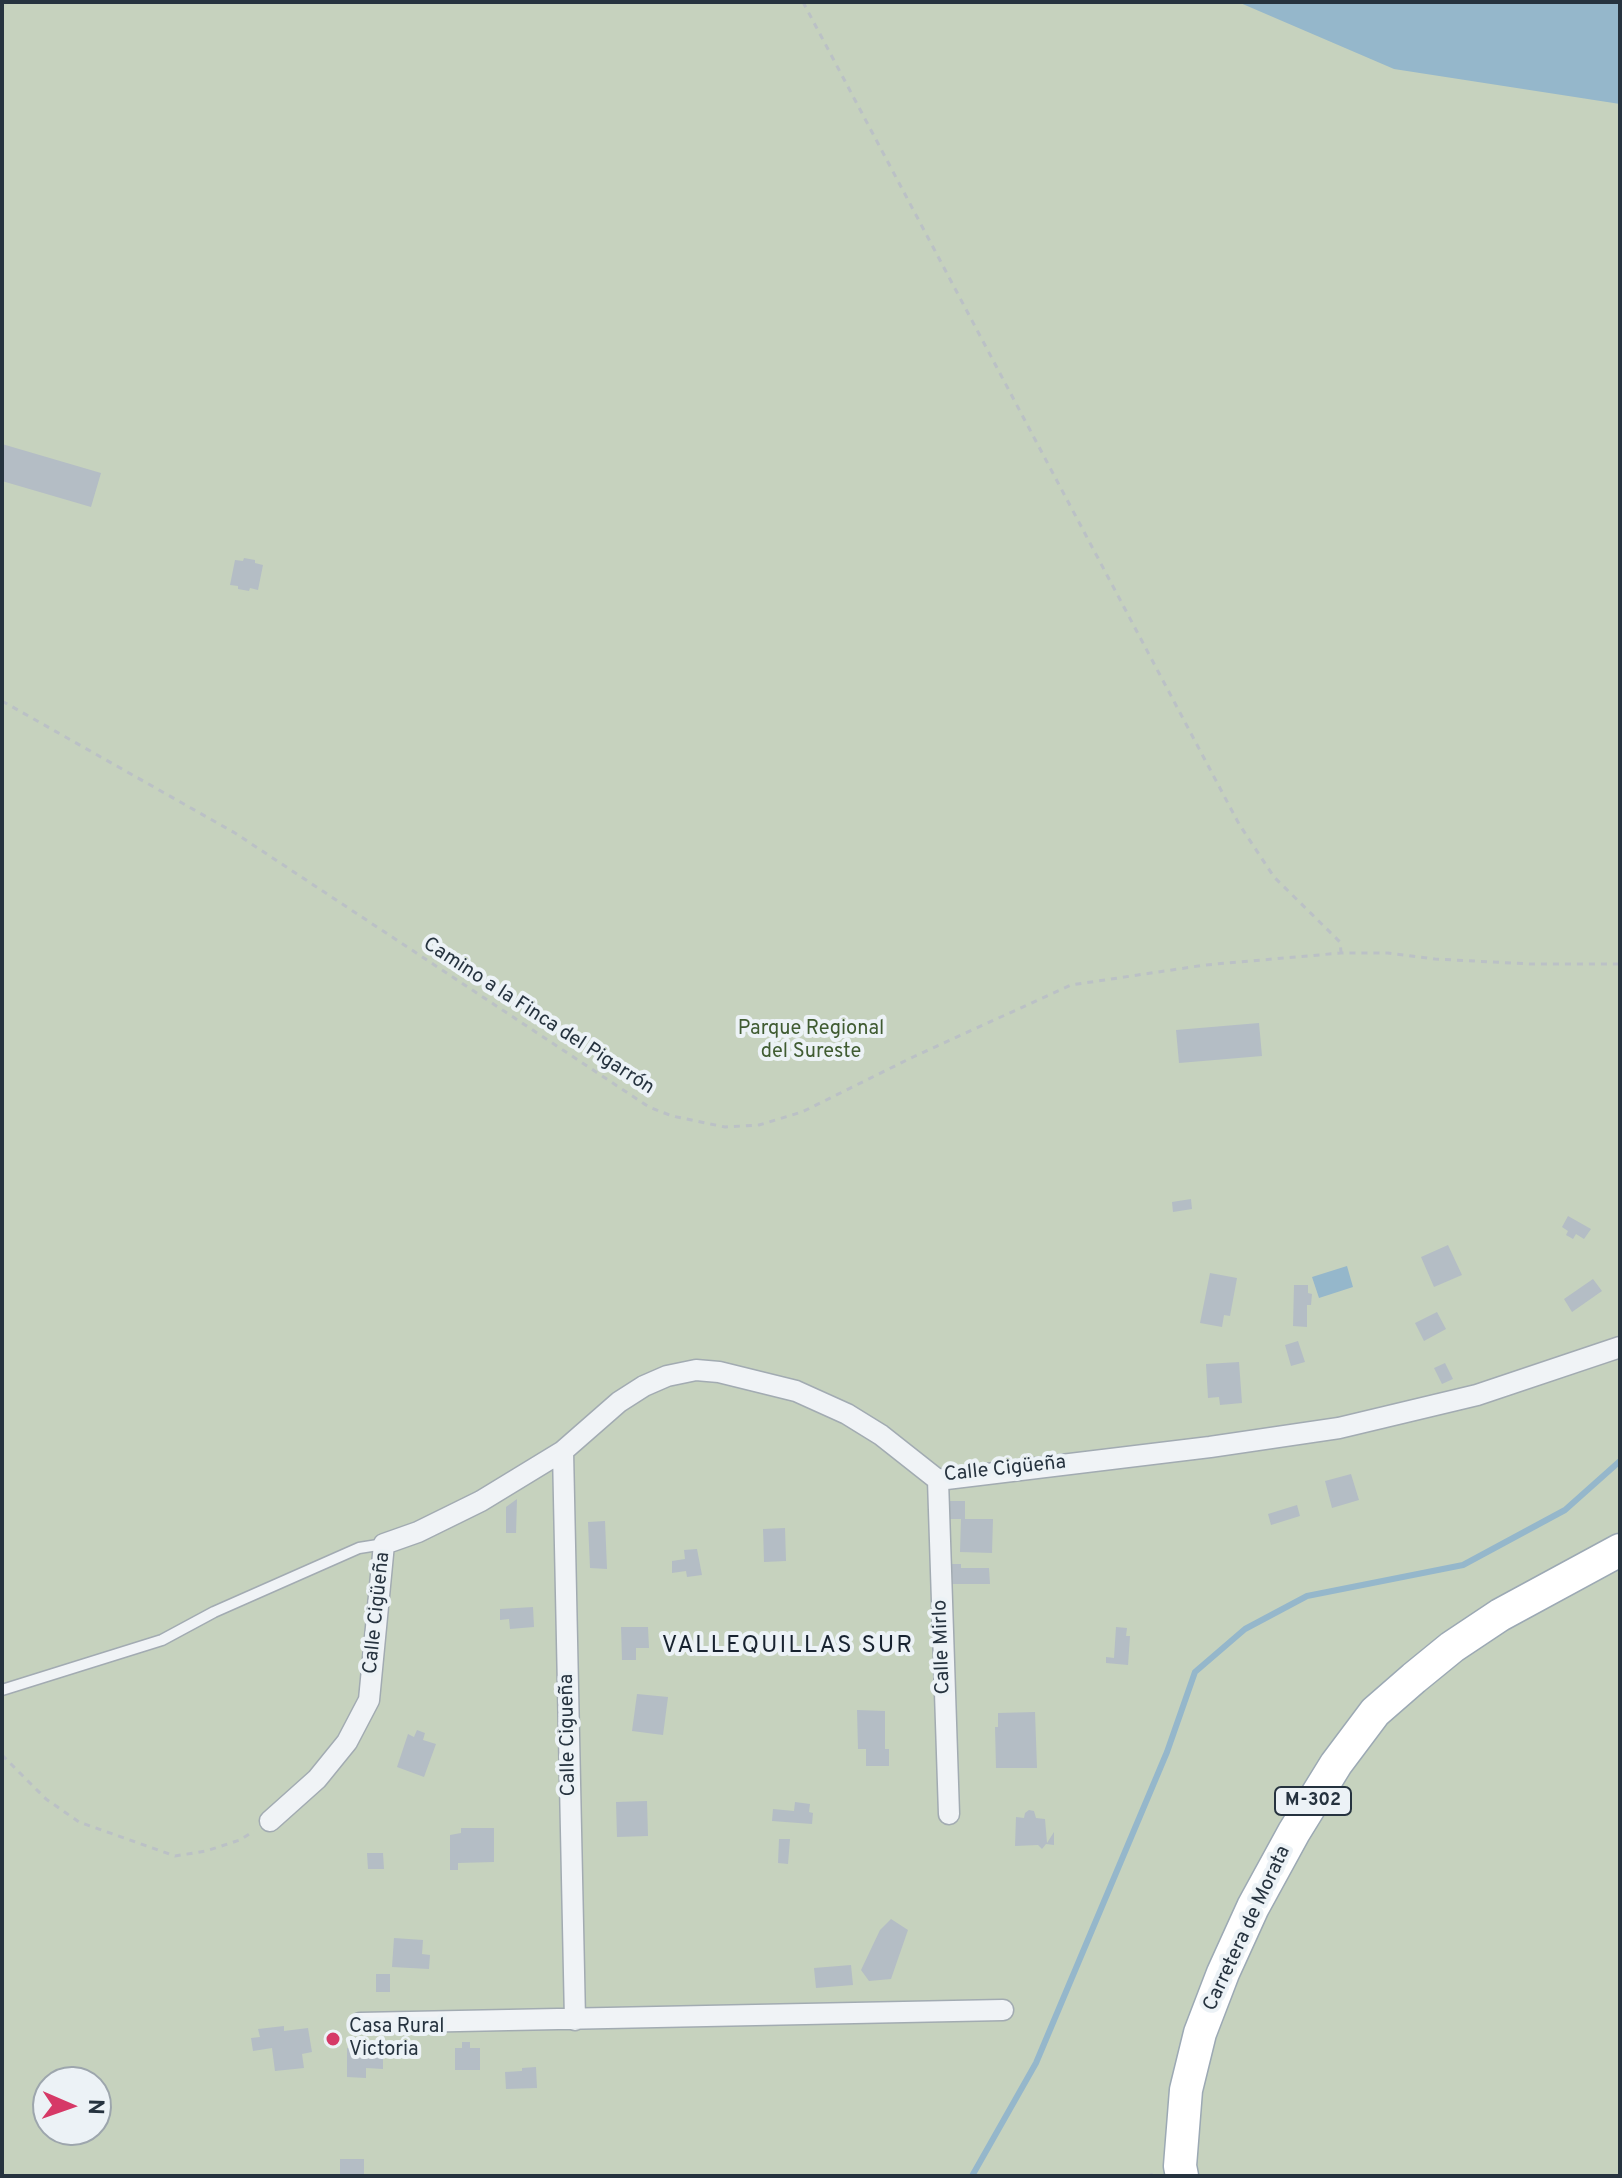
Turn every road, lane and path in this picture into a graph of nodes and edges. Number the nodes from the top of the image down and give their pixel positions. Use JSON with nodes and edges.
{"nodes":[{"id":1,"x":803,"y":2,"type":"edge"},
{"id":2,"x":2,"y":701,"type":"edge"},
{"id":3,"x":1341,"y":953,"type":"junction"},
{"id":4,"x":1620,"y":964,"type":"edge"},
{"id":5,"x":1620,"y":1347,"type":"edge"},
{"id":6,"x":563,"y":1451,"type":"junction"},
{"id":7,"x":938,"y":1480,"type":"junction"},
{"id":8,"x":384,"y":1544,"type":"junction"},
{"id":9,"x":1620,"y":1550,"type":"edge"},
{"id":10,"x":2,"y":1690,"type":"edge"},
{"id":11,"x":2,"y":1755,"type":"edge"},
{"id":12,"x":949,"y":1814,"type":"dead end"},
{"id":13,"x":270,"y":1821,"type":"joint"},
{"id":14,"x":1003,"y":2010,"type":"dead end"},
{"id":15,"x":575,"y":2020,"type":"junction"},
{"id":16,"x":360,"y":2023,"type":"dead end"},
{"id":17,"x":1182,"y":2176,"type":"edge"}],
"edges":[{"from":1,"to":3,"type":"path"},
{"from":2,"to":3,"type":"path","name":"Camino a la Finca del Pigarrón"},
{"from":3,"to":4,"type":"path","name":"Camino a la Finca del Pigarrón"},
{"from":5,"to":7,"type":"street","name":"Calle Cigüeña"},
{"from":6,"to":7,"type":"street","name":"Calle Cigüeña"},
{"from":6,"to":8,"type":"street","name":"Calle Cigüeña"},
{"from":6,"to":15,"type":"street","name":"Calle Cigueña"},
{"from":7,"to":12,"type":"street","name":"Calle Mirlo"},
{"from":8,"to":10,"type":"lane"},
{"from":8,"to":13,"type":"street","name":"Calle Cigüeña"},
{"from":9,"to":17,"type":"main road","name":"Carretera de Morata","number":"M-302"},
{"from":11,"to":13,"type":"path"},
{"from":14,"to":15,"type":"street"},
{"from":15,"to":16,"type":"street"}]}
